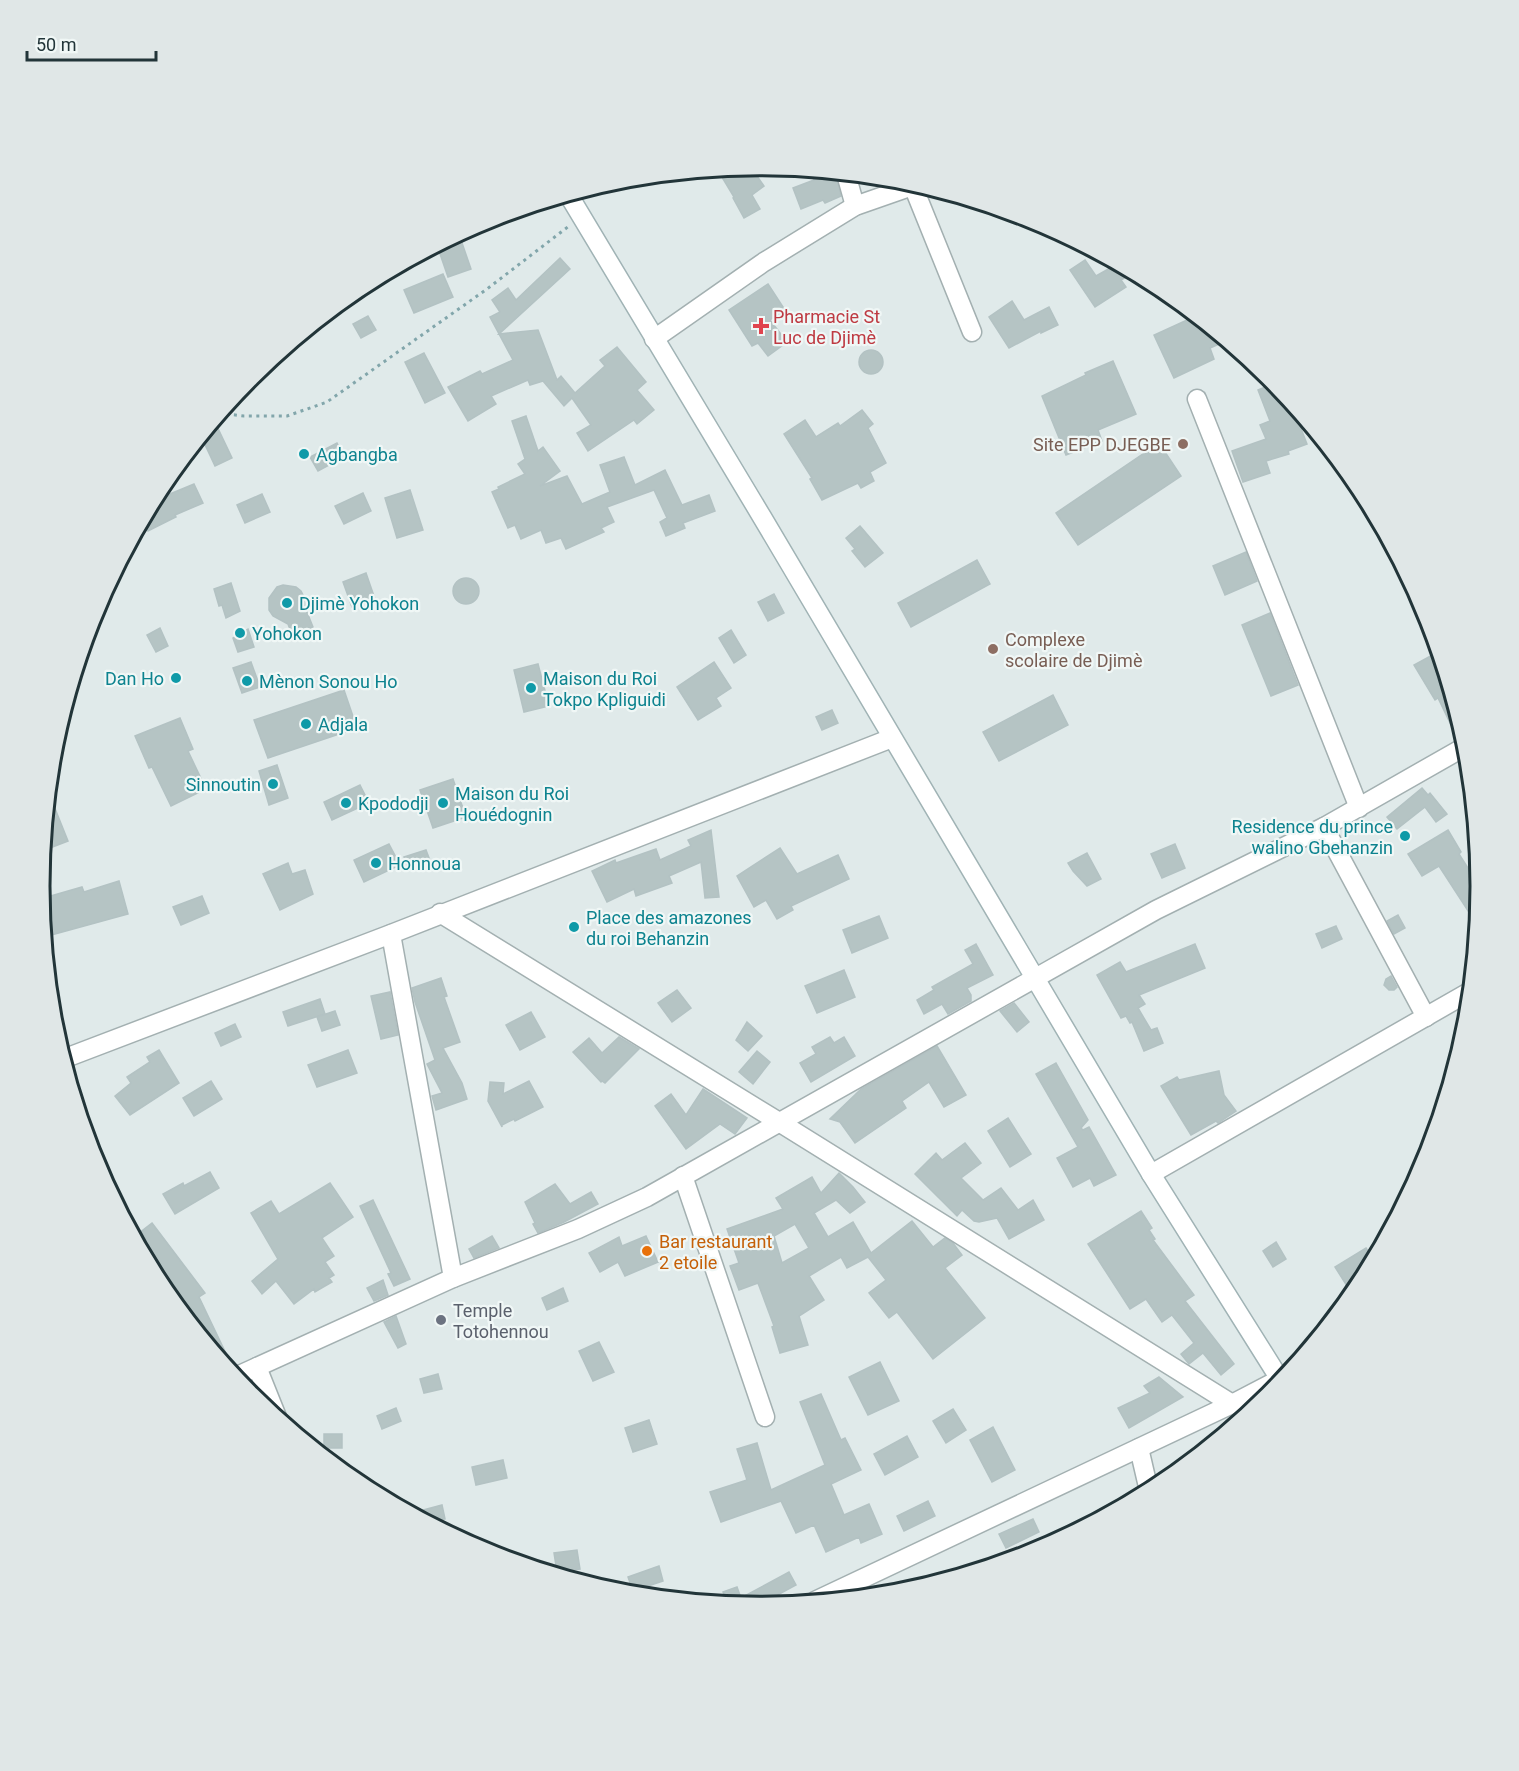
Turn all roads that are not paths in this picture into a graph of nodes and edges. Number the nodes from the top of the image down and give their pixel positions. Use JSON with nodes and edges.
{"nodes":[{"id":1,"x":848,"y":182,"type":"edge"},
{"id":2,"x":901,"y":190,"type":"edge"},
{"id":3,"x":918,"y":194,"type":"edge"},
{"id":4,"x":572,"y":201,"type":"edge"},
{"id":5,"x":855,"y":206,"type":"junction"},
{"id":6,"x":972,"y":332,"type":"dead end"},
{"id":7,"x":654,"y":339,"type":"junction"},
{"id":8,"x":1197,"y":399,"type":"dead end"},
{"id":9,"x":892,"y":738,"type":"junction"},
{"id":10,"x":1457,"y":751,"type":"edge"},
{"id":11,"x":1359,"y":808,"type":"junction"},
{"id":12,"x":1323,"y":828,"type":"junction"},
{"id":13,"x":440,"y":913,"type":"junction"},
{"id":14,"x":391,"y":934,"type":"junction"},
{"id":15,"x":1036,"y":980,"type":"junction"},
{"id":16,"x":1460,"y":997,"type":"edge"},
{"id":17,"x":1426,"y":1017,"type":"junction"},
{"id":18,"x":71,"y":1056,"type":"edge"},
{"id":19,"x":780,"y":1122,"type":"junction"},
{"id":20,"x":1151,"y":1173,"type":"junction"},
{"id":21,"x":683,"y":1176,"type":"junction"},
{"id":22,"x":453,"y":1278,"type":"junction"},
{"id":23,"x":257,"y":1367,"type":"junction"},
{"id":24,"x":243,"y":1373,"type":"edge"},
{"id":25,"x":1276,"y":1373,"type":"edge"},
{"id":26,"x":1260,"y":1390,"type":"edge"},
{"id":27,"x":270,"y":1400,"type":"edge"},
{"id":28,"x":1232,"y":1404,"type":"junction"},
{"id":29,"x":765,"y":1417,"type":"dead end"},
{"id":30,"x":1140,"y":1448,"type":"junction"},
{"id":31,"x":1147,"y":1480,"type":"edge"},
{"id":32,"x":834,"y":1591,"type":"edge"}],
"edges":[{"from":1,"to":5,"type":"street"},
{"from":2,"to":5,"type":"street"},
{"from":3,"to":6,"type":"street"},
{"from":4,"to":7,"type":"street"},
{"from":5,"to":7,"type":"street"},
{"from":7,"to":9,"type":"street"},
{"from":8,"to":11,"type":"street"},
{"from":9,"to":13,"type":"street"},
{"from":9,"to":15,"type":"street"},
{"from":10,"to":11,"type":"street"},
{"from":11,"to":12,"type":"street"},
{"from":12,"to":15,"type":"street"},
{"from":12,"to":17,"type":"street"},
{"from":13,"to":14,"type":"street"},
{"from":13,"to":19,"type":"street"},
{"from":14,"to":18,"type":"street"},
{"from":14,"to":22,"type":"street"},
{"from":15,"to":19,"type":"street"},
{"from":15,"to":20,"type":"street"},
{"from":16,"to":17,"type":"street"},
{"from":17,"to":20,"type":"street"},
{"from":19,"to":21,"type":"street"},
{"from":19,"to":28,"type":"street"},
{"from":20,"to":25,"type":"street"},
{"from":21,"to":22,"type":"street"},
{"from":21,"to":29,"type":"street"},
{"from":22,"to":23,"type":"street"},
{"from":23,"to":24,"type":"street"},
{"from":23,"to":27,"type":"street"},
{"from":26,"to":28,"type":"street"},
{"from":28,"to":30,"type":"street"},
{"from":30,"to":31,"type":"street"},
{"from":30,"to":32,"type":"street"}]}
